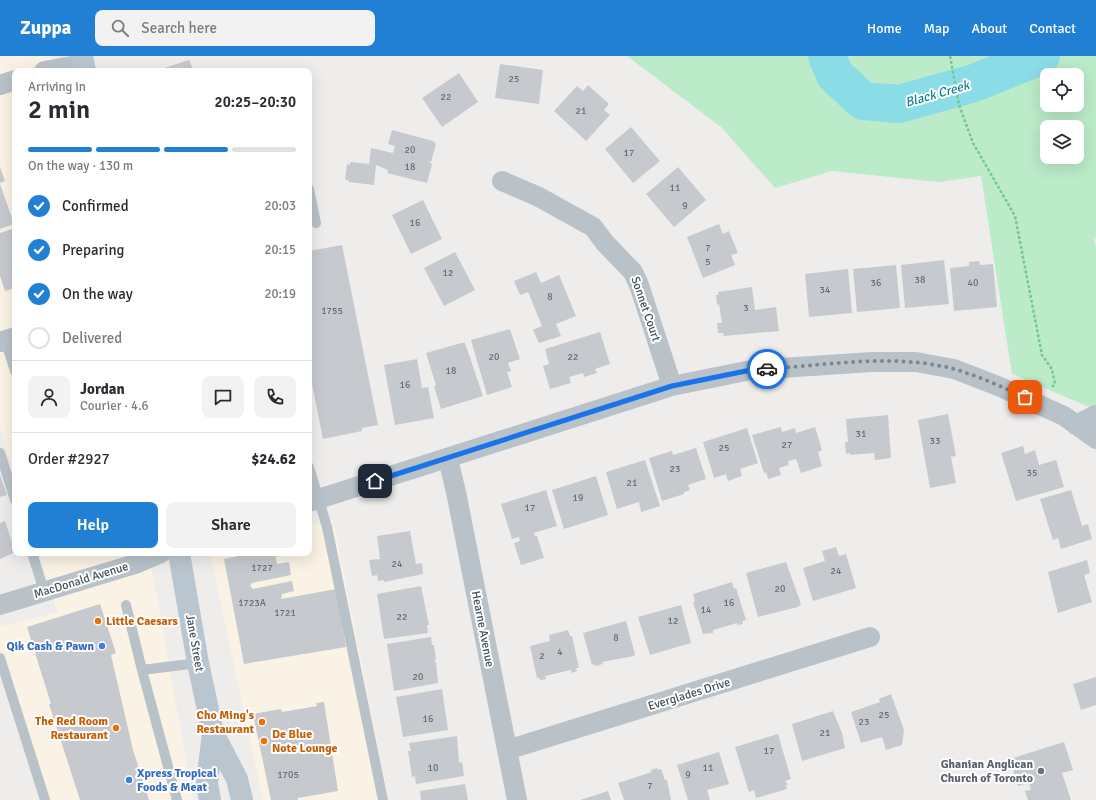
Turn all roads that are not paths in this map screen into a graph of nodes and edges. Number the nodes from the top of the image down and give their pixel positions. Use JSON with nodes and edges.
{"nodes":[{"id":1,"x":84,"y":64,"type":"edge"},
{"id":2,"x":61,"y":68,"type":"edge"},
{"id":3,"x":12,"y":81,"type":"edge"},
{"id":4,"x":0,"y":85,"type":"edge"},
{"id":5,"x":502,"y":181,"type":"dead end"},
{"id":6,"x":312,"y":204,"type":"edge"},
{"id":7,"x":316,"y":223,"type":"dead end"},
{"id":8,"x":7,"y":340,"type":"edge"},
{"id":9,"x":12,"y":359,"type":"edge"},
{"id":10,"x":672,"y":386,"type":"junction"},
{"id":11,"x":1096,"y":415,"type":"edge"},
{"id":12,"x":1076,"y":425,"type":"junction"},
{"id":13,"x":1096,"y":439,"type":"edge"},
{"id":14,"x":0,"y":453,"type":"edge"},
{"id":15,"x":448,"y":459,"type":"junction"},
{"id":16,"x":12,"y":491,"type":"edge"},
{"id":17,"x":313,"y":500,"type":"edge"},
{"id":18,"x":33,"y":556,"type":"edge"},
{"id":19,"x":154,"y":556,"type":"edge"},
{"id":20,"x":180,"y":556,"type":"edge"},
{"id":21,"x":44,"y":591,"type":"junction"},
{"id":22,"x":0,"y":605,"type":"edge"},
{"id":23,"x":126,"y":605,"type":"dead end"},
{"id":24,"x":870,"y":637,"type":"dead end"},
{"id":25,"x":0,"y":658,"type":"edge"},
{"id":26,"x":198,"y":663,"type":"junction"},
{"id":27,"x":142,"y":670,"type":"junction"},
{"id":28,"x":213,"y":733,"type":"junction"},
{"id":29,"x":507,"y":750,"type":"junction"},
{"id":30,"x":46,"y":800,"type":"edge"},
{"id":31,"x":177,"y":800,"type":"edge"},
{"id":32,"x":210,"y":800,"type":"edge"},
{"id":33,"x":242,"y":800,"type":"edge"},
{"id":34,"x":383,"y":800,"type":"edge"},
{"id":35,"x":517,"y":800,"type":"edge"}],
"edges":[{"from":1,"to":2,"type":"street"},
{"from":3,"to":4,"type":"street"},
{"from":5,"to":10,"type":"street","name":"Sonnet Court"},
{"from":6,"to":7,"type":"lane"},
{"from":8,"to":9,"type":"lane"},
{"from":10,"to":12,"type":"street"},
{"from":10,"to":15,"type":"street"},
{"from":11,"to":12,"type":"street"},
{"from":12,"to":13,"type":"street"},
{"from":14,"to":16,"type":"lane"},
{"from":15,"to":17,"type":"street"},
{"from":15,"to":29,"type":"street","name":"Hearne Avenue"},
{"from":17,"to":34,"type":"lane"},
{"from":18,"to":21,"type":"lane"},
{"from":19,"to":21,"type":"street","name":"MacDonald Avenue"},
{"from":20,"to":26,"type":"main road","name":"Jane Street"},
{"from":21,"to":22,"type":"street","name":"MacDonald Avenue"},
{"from":23,"to":27,"type":"lane"},
{"from":24,"to":29,"type":"street","name":"Everglades Drive"},
{"from":25,"to":30,"type":"lane"},
{"from":26,"to":27,"type":"lane"},
{"from":26,"to":28,"type":"main road","name":"Jane Street"},
{"from":27,"to":31,"type":"lane"},
{"from":28,"to":32,"type":"main road","name":"Jane Street"},
{"from":28,"to":33,"type":"main road","name":"Jane Street"},
{"from":29,"to":35,"type":"street","name":"Hearne Avenue"}]}
